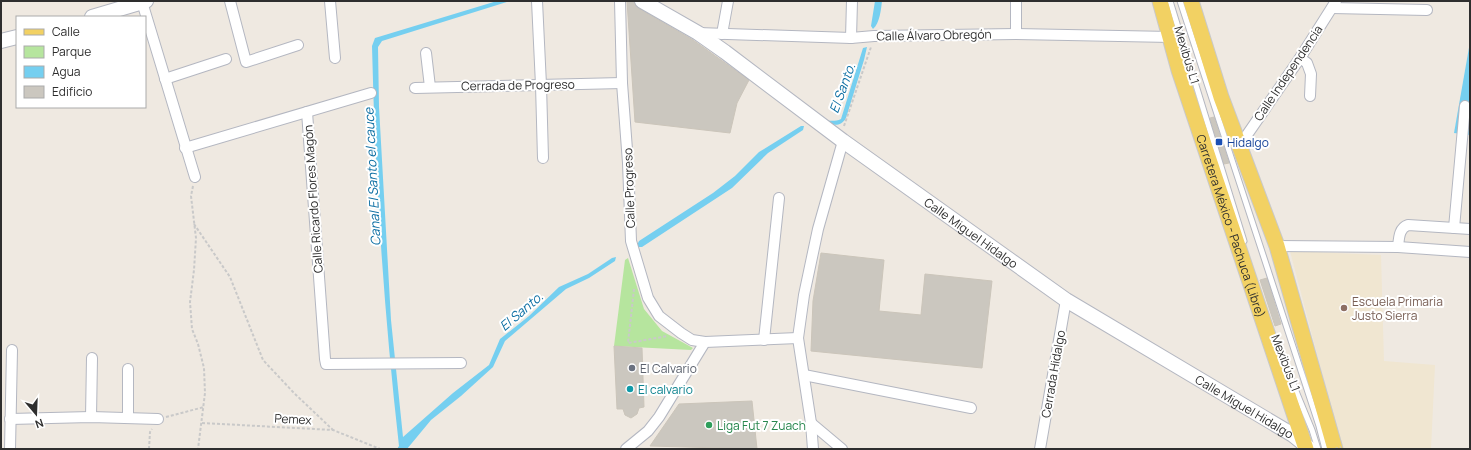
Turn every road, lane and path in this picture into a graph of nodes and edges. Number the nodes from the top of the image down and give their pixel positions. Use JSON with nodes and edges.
{"nodes":[{"id":1,"x":143,"y":1,"type":"edge"},
{"id":2,"x":230,"y":1,"type":"edge"},
{"id":3,"x":330,"y":1,"type":"edge"},
{"id":4,"x":537,"y":1,"type":"edge"},
{"id":5,"x":620,"y":1,"type":"edge"},
{"id":6,"x":642,"y":1,"type":"edge"},
{"id":7,"x":728,"y":1,"type":"edge"},
{"id":8,"x":852,"y":1,"type":"edge"},
{"id":9,"x":1016,"y":1,"type":"edge"},
{"id":10,"x":1160,"y":1,"type":"edge"},
{"id":11,"x":1170,"y":1,"type":"edge"},
{"id":12,"x":1180,"y":1,"type":"edge"},
{"id":13,"x":1190,"y":1,"type":"edge"},
{"id":14,"x":1334,"y":4,"type":"edge"},
{"id":15,"x":1427,"y":10,"type":"dead end"},
{"id":16,"x":95,"y":16,"type":"edge"},
{"id":17,"x":698,"y":33,"type":"junction"},
{"id":18,"x":722,"y":34,"type":"junction"},
{"id":19,"x":1016,"y":34,"type":"junction"},
{"id":20,"x":874,"y":36,"type":"junction"},
{"id":21,"x":16,"y":37,"type":"edge"},
{"id":22,"x":1171,"y":37,"type":"junction"},
{"id":23,"x":851,"y":38,"type":"junction"},
{"id":24,"x":1,"y":40,"type":"edge"},
{"id":25,"x":298,"y":45,"type":"dead end"},
{"id":26,"x":426,"y":53,"type":"dead end"},
{"id":27,"x":335,"y":58,"type":"dead end"},
{"id":28,"x":1300,"y":58,"type":"junction"},
{"id":29,"x":226,"y":59,"type":"dead end"},
{"id":30,"x":165,"y":79,"type":"junction"},
{"id":31,"x":622,"y":83,"type":"junction"},
{"id":32,"x":541,"y":85,"type":"junction"},
{"id":33,"x":430,"y":87,"type":"junction"},
{"id":34,"x":415,"y":88,"type":"dead end"},
{"id":35,"x":370,"y":93,"type":"dead end"},
{"id":36,"x":1310,"y":96,"type":"dead end"},
{"id":37,"x":1465,"y":106,"type":"dead end"},
{"id":38,"x":307,"y":112,"type":"junction"},
{"id":39,"x":840,"y":139,"type":"junction"},
{"id":40,"x":1240,"y":145,"type":"junction"},
{"id":41,"x":185,"y":148,"type":"junction"},
{"id":42,"x":542,"y":158,"type":"dead end"},
{"id":43,"x":195,"y":177,"type":"joint"},
{"id":44,"x":779,"y":198,"type":"dead end"},
{"id":45,"x":194,"y":223,"type":"junction"},
{"id":46,"x":1454,"y":228,"type":"junction"},
{"id":47,"x":1470,"y":229,"type":"edge"},
{"id":48,"x":1245,"y":245,"type":"dead end"},
{"id":49,"x":1277,"y":246,"type":"junction"},
{"id":50,"x":1398,"y":247,"type":"junction"},
{"id":51,"x":1470,"y":252,"type":"edge"},
{"id":52,"x":634,"y":287,"type":"dead end"},
{"id":53,"x":1066,"y":300,"type":"junction"},
{"id":54,"x":681,"y":333,"type":"junction"},
{"id":55,"x":798,"y":338,"type":"junction"},
{"id":56,"x":764,"y":340,"type":"junction"},
{"id":57,"x":705,"y":342,"type":"junction"},
{"id":58,"x":12,"y":350,"type":"dead end"},
{"id":59,"x":1281,"y":355,"type":"dead end"},
{"id":60,"x":92,"y":358,"type":"dead end"},
{"id":61,"x":461,"y":363,"type":"dead end"},
{"id":62,"x":128,"y":369,"type":"dead end"},
{"id":63,"x":804,"y":376,"type":"junction"},
{"id":64,"x":6,"y":387,"type":"edge"},
{"id":65,"x":971,"y":408,"type":"dead end"},
{"id":66,"x":92,"y":417,"type":"junction"},
{"id":67,"x":128,"y":418,"type":"junction"},
{"id":68,"x":10,"y":419,"type":"junction"},
{"id":69,"x":158,"y":419,"type":"dead end"},
{"id":70,"x":202,"y":423,"type":"junction"},
{"id":71,"x":811,"y":423,"type":"junction"},
{"id":72,"x":333,"y":430,"type":"junction"},
{"id":73,"x":635,"y":445,"type":"edge"},
{"id":74,"x":1310,"y":448,"type":"edge"},
{"id":75,"x":1337,"y":448,"type":"edge"},
{"id":76,"x":10,"y":449,"type":"edge"},
{"id":77,"x":198,"y":449,"type":"edge"},
{"id":78,"x":380,"y":449,"type":"edge"},
{"id":79,"x":626,"y":449,"type":"edge"},
{"id":80,"x":814,"y":449,"type":"edge"},
{"id":81,"x":842,"y":449,"type":"edge"},
{"id":82,"x":1040,"y":449,"type":"edge"},
{"id":83,"x":1325,"y":449,"type":"edge"}],
"edges":[{"from":1,"to":16,"type":"street"},
{"from":1,"to":30,"type":"street"},
{"from":2,"to":25,"type":"street"},
{"from":3,"to":27,"type":"street"},
{"from":4,"to":32,"type":"street"},
{"from":5,"to":31,"type":"street","name":"Calle Progreso"},
{"from":6,"to":17,"type":"street","name":"Calle Miguel Hidalgo"},
{"from":7,"to":18,"type":"street"},
{"from":8,"to":23,"type":"street"},
{"from":9,"to":19,"type":"street"},
{"from":10,"to":22,"type":"main road","name":"Carretera México - Pachuca (Libre)"},
{"from":11,"to":48,"type":"lane","name":"Mexibús L1"},
{"from":12,"to":83,"type":"lane","name":"Mexibús L1"},
{"from":13,"to":40,"type":"main road"},
{"from":14,"to":15,"type":"street"},
{"from":14,"to":28,"type":"street","name":"Calle Independencia"},
{"from":17,"to":18,"type":"street","name":"Calle Álvaro Obregón"},
{"from":17,"to":39,"type":"street","name":"Calle Miguel Hidalgo"},
{"from":18,"to":23,"type":"street","name":"Calle Álvaro Obregón"},
{"from":19,"to":20,"type":"street","name":"Calle Álvaro Obregón"},
{"from":19,"to":22,"type":"street","name":"Calle Álvaro Obregón"},
{"from":20,"to":23,"type":"street","name":"Calle Álvaro Obregón"},
{"from":20,"to":39,"type":"path"},
{"from":21,"to":24,"type":"street"},
{"from":22,"to":74,"type":"main road","name":"Carretera México - Pachuca (Libre)"},
{"from":26,"to":33,"type":"street"},
{"from":28,"to":36,"type":"street"},
{"from":28,"to":40,"type":"street","name":"Calle Independencia"},
{"from":29,"to":30,"type":"street"},
{"from":30,"to":41,"type":"street"},
{"from":31,"to":32,"type":"street","name":"Cerrada de Progreso"},
{"from":31,"to":54,"type":"street","name":"Calle Progreso"},
{"from":32,"to":33,"type":"street","name":"Cerrada de Progreso"},
{"from":32,"to":42,"type":"street"},
{"from":33,"to":34,"type":"street","name":"Cerrada de Progreso"},
{"from":35,"to":38,"type":"street"},
{"from":37,"to":46,"type":"street"},
{"from":38,"to":41,"type":"street","name":"Calle Ricardo Flores Magón"},
{"from":38,"to":61,"type":"street","name":"Calle Ricardo Flores Magón"},
{"from":39,"to":53,"type":"street","name":"Calle Miguel Hidalgo"},
{"from":39,"to":55,"type":"street"},
{"from":40,"to":49,"type":"main road"},
{"from":41,"to":43,"type":"street"},
{"from":43,"to":45,"type":"path"},
{"from":44,"to":56,"type":"street"},
{"from":45,"to":70,"type":"path"},
{"from":45,"to":72,"type":"path"},
{"from":46,"to":47,"type":"street"},
{"from":46,"to":50,"type":"street"},
{"from":49,"to":50,"type":"street"},
{"from":49,"to":75,"type":"main road"},
{"from":50,"to":51,"type":"street"},
{"from":52,"to":54,"type":"path"},
{"from":53,"to":74,"type":"street","name":"Calle Miguel Hidalgo"},
{"from":53,"to":82,"type":"street","name":"Cerrada Hidalgo"},
{"from":54,"to":57,"type":"street","name":"Calle Progreso"},
{"from":55,"to":56,"type":"street","name":"Calle Progreso"},
{"from":55,"to":63,"type":"street"},
{"from":56,"to":57,"type":"street","name":"Calle Progreso"},
{"from":57,"to":73,"type":"street"},
{"from":58,"to":64,"type":"street"},
{"from":59,"to":74,"type":"lane","name":"Mexibús L1"},
{"from":60,"to":66,"type":"street"},
{"from":62,"to":67,"type":"street"},
{"from":63,"to":65,"type":"street"},
{"from":63,"to":71,"type":"street"},
{"from":64,"to":68,"type":"street"},
{"from":66,"to":67,"type":"street"},
{"from":66,"to":68,"type":"street"},
{"from":67,"to":69,"type":"street"},
{"from":68,"to":76,"type":"street"},
{"from":70,"to":72,"type":"path","name":"Pemex"},
{"from":70,"to":77,"type":"path"},
{"from":71,"to":80,"type":"street"},
{"from":71,"to":81,"type":"street"},
{"from":72,"to":78,"type":"path","name":"Pemex"},
{"from":73,"to":79,"type":"street"}]}
